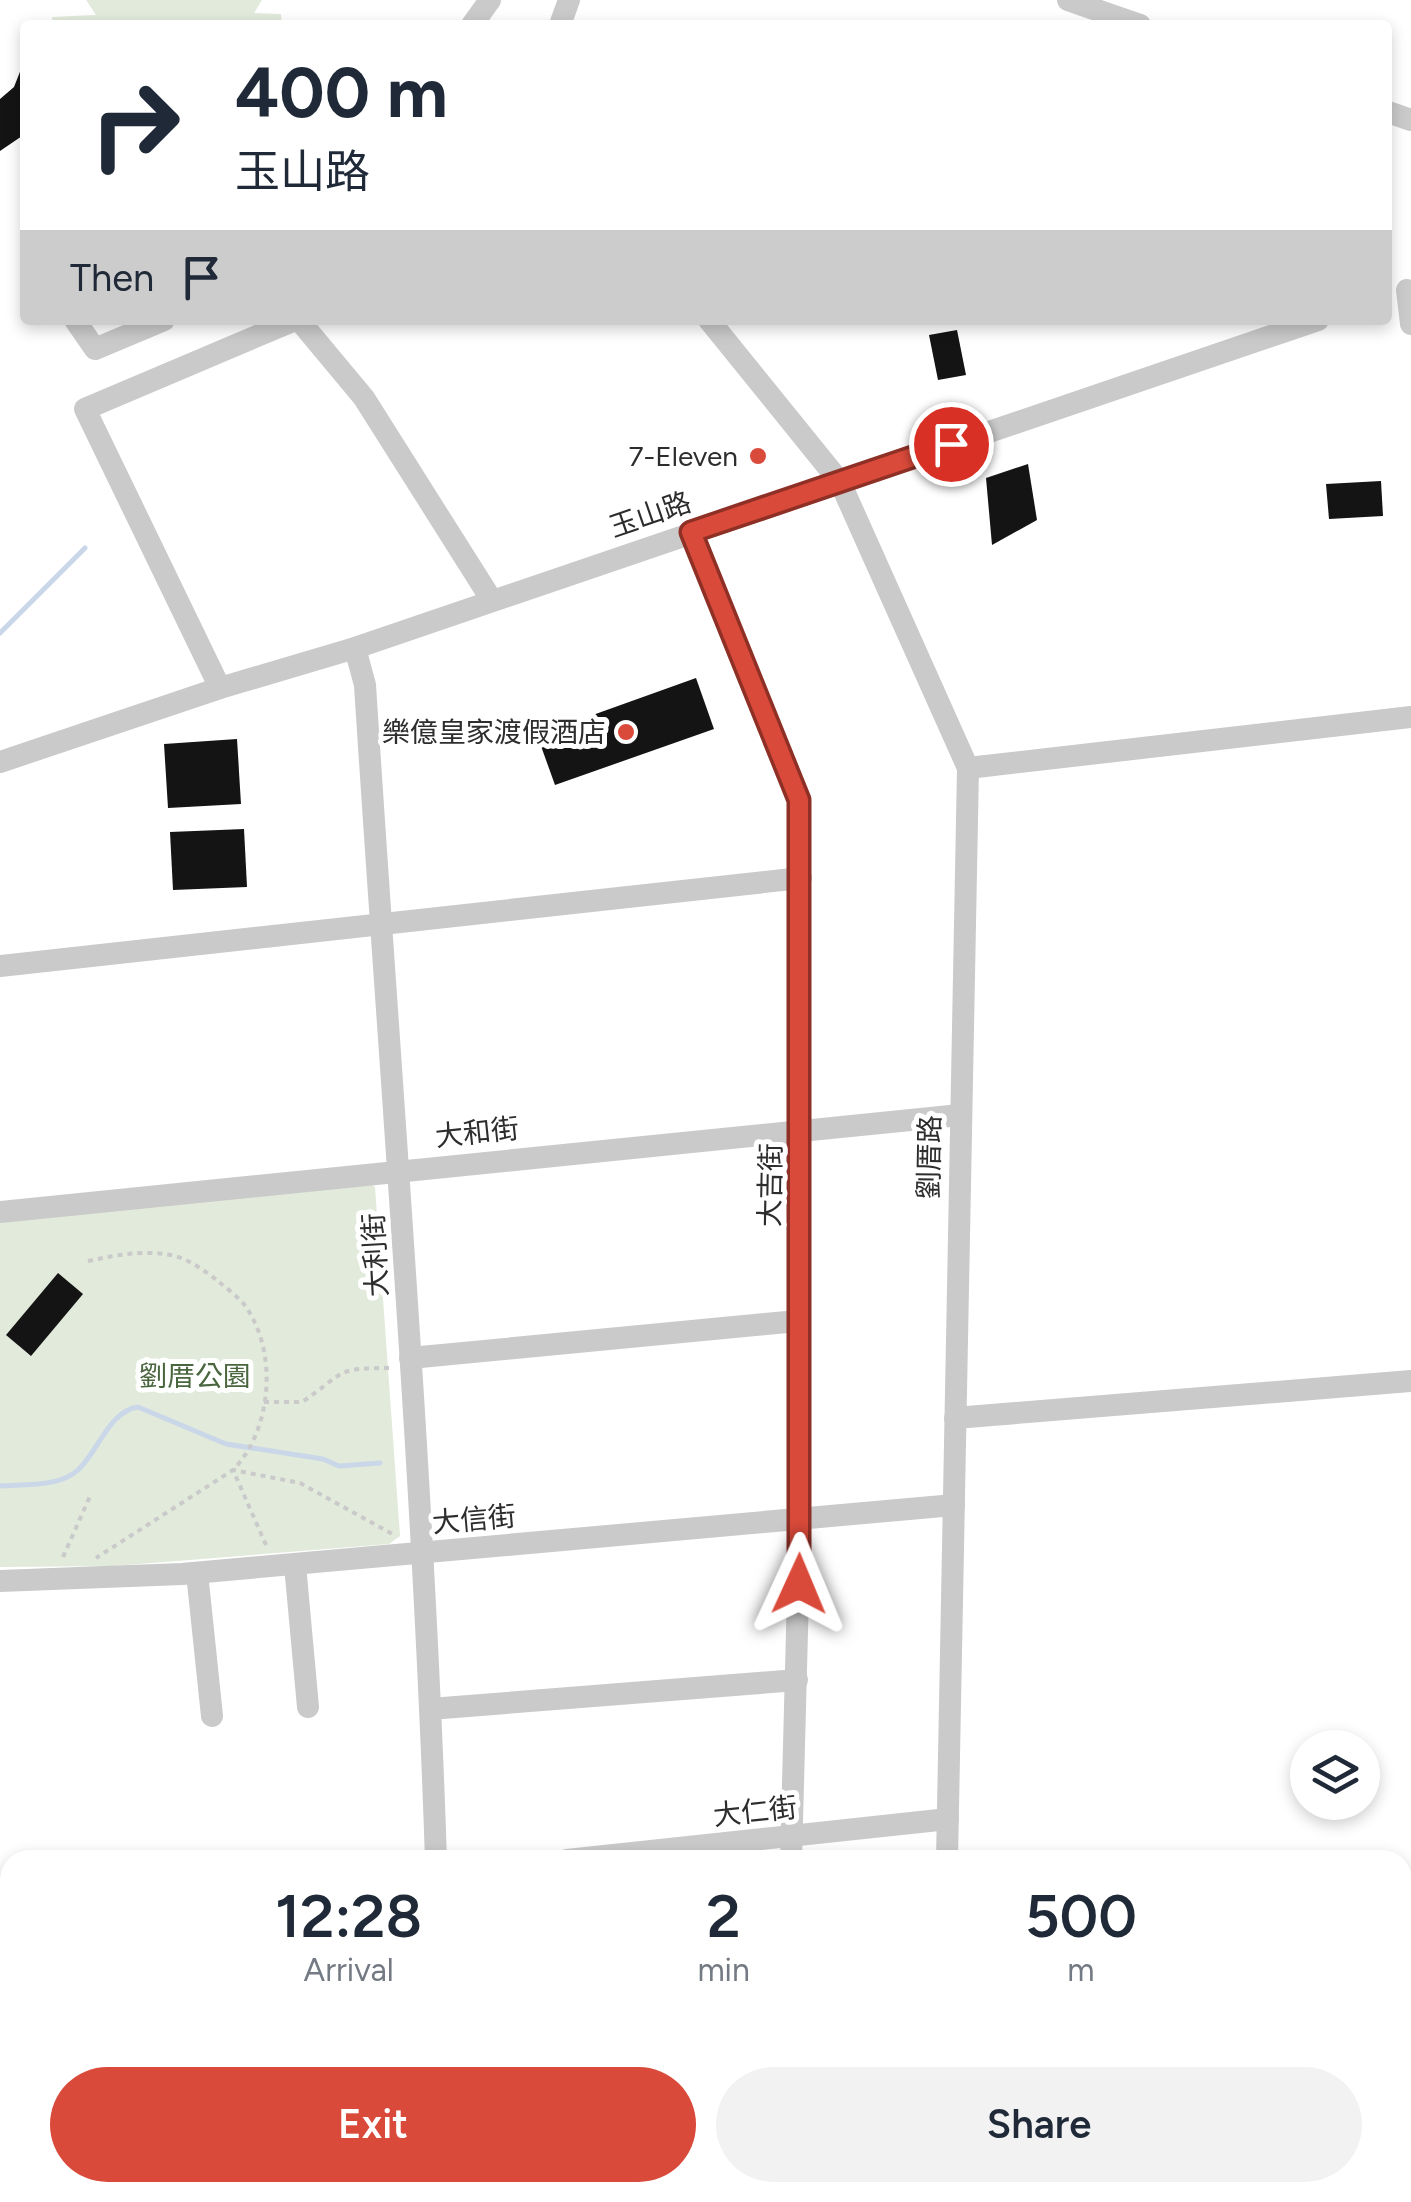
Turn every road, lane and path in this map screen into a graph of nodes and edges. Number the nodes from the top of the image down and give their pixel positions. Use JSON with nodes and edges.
{"nodes":[{"id":1,"x":1068,"y":0,"type":"edge"},
{"id":2,"x":1126,"y":20,"type":"edge"},
{"id":3,"x":1402,"y":292,"type":"edge"},
{"id":4,"x":1411,"y":324,"type":"edge"},
{"id":5,"x":78,"y":325,"type":"edge"},
{"id":6,"x":152,"y":325,"type":"edge"},
{"id":7,"x":295,"y":325,"type":"edge"},
{"id":8,"x":305,"y":325,"type":"edge"},
{"id":9,"x":714,"y":325,"type":"edge"},
{"id":10,"x":1303,"y":325,"type":"edge"},
{"id":11,"x":840,"y":482,"type":"junction"},
{"id":12,"x":691,"y":532,"type":"junction"},
{"id":13,"x":491,"y":600,"type":"junction"},
{"id":14,"x":356,"y":648,"type":"junction"},
{"id":15,"x":220,"y":688,"type":"junction"},
{"id":16,"x":1411,"y":717,"type":"edge"},
{"id":17,"x":0,"y":762,"type":"edge"},
{"id":18,"x":968,"y":768,"type":"junction"},
{"id":19,"x":801,"y":878,"type":"junction"},
{"id":20,"x":380,"y":924,"type":"junction"},
{"id":21,"x":0,"y":966,"type":"edge"},
{"id":22,"x":960,"y":1115,"type":"junction"},
{"id":23,"x":800,"y":1128,"type":"junction"},
{"id":24,"x":400,"y":1170,"type":"junction"},
{"id":25,"x":0,"y":1212,"type":"edge"},
{"id":26,"x":88,"y":1261,"type":"dead end"},
{"id":27,"x":797,"y":1321,"type":"junction"},
{"id":28,"x":411,"y":1363,"type":"junction"},
{"id":29,"x":1411,"y":1381,"type":"edge"},
{"id":30,"x":264,"y":1402,"type":"junction"},
{"id":31,"x":955,"y":1418,"type":"junction"},
{"id":32,"x":233,"y":1470,"type":"junction"},
{"id":33,"x":91,"y":1494,"type":"dead end"},
{"id":34,"x":954,"y":1504,"type":"junction"},
{"id":35,"x":800,"y":1518,"type":"junction"},
{"id":36,"x":401,"y":1539,"type":"dead end"},
{"id":37,"x":268,"y":1550,"type":"dead end"},
{"id":38,"x":424,"y":1554,"type":"junction"},
{"id":39,"x":88,"y":1563,"type":"dead end"},
{"id":40,"x":74,"y":1564,"type":"dead end"},
{"id":41,"x":295,"y":1565,"type":"junction"},
{"id":42,"x":197,"y":1573,"type":"junction"},
{"id":43,"x":0,"y":1581,"type":"edge"},
{"id":44,"x":797,"y":1680,"type":"junction"},
{"id":45,"x":308,"y":1708,"type":"dead end"},
{"id":46,"x":430,"y":1709,"type":"junction"},
{"id":47,"x":212,"y":1716,"type":"dead end"},
{"id":48,"x":948,"y":1819,"type":"junction"},
{"id":49,"x":791,"y":1849,"type":"edge"},
{"id":50,"x":436,"y":1850,"type":"edge"},
{"id":51,"x":947,"y":1850,"type":"edge"}],
"edges":[{"from":1,"to":2,"type":"street"},
{"from":3,"to":4,"type":"street"},
{"from":5,"to":6,"type":"street"},
{"from":7,"to":15,"type":"street"},
{"from":8,"to":13,"type":"street"},
{"from":9,"to":11,"type":"street","name":"劉厝路"},
{"from":10,"to":11,"type":"street","name":"玉山路"},
{"from":11,"to":12,"type":"street","name":"玉山路"},
{"from":11,"to":18,"type":"street","name":"劉厝路"},
{"from":12,"to":13,"type":"street","name":"玉山路"},
{"from":12,"to":19,"type":"street","name":"大吉街"},
{"from":13,"to":14,"type":"street","name":"玉山路"},
{"from":14,"to":15,"type":"street","name":"玉山路"},
{"from":14,"to":20,"type":"street","name":"大利街"},
{"from":15,"to":17,"type":"street","name":"玉山路"},
{"from":16,"to":18,"type":"street"},
{"from":18,"to":22,"type":"street","name":"劉厝路"},
{"from":19,"to":20,"type":"street"},
{"from":19,"to":23,"type":"street","name":"大吉街"},
{"from":20,"to":21,"type":"street"},
{"from":20,"to":24,"type":"street","name":"大利街"},
{"from":22,"to":23,"type":"street","name":"大和街"},
{"from":22,"to":31,"type":"street","name":"劉厝路"},
{"from":23,"to":24,"type":"street","name":"大和街"},
{"from":23,"to":27,"type":"street","name":"大吉街"},
{"from":24,"to":25,"type":"street","name":"大和街"},
{"from":24,"to":28,"type":"street","name":"大利街"},
{"from":26,"to":30,"type":"path"},
{"from":27,"to":28,"type":"street"},
{"from":27,"to":35,"type":"street","name":"大吉街"},
{"from":28,"to":30,"type":"path"},
{"from":28,"to":38,"type":"street","name":"大利街"},
{"from":29,"to":31,"type":"street"},
{"from":30,"to":32,"type":"path"},
{"from":31,"to":34,"type":"street","name":"劉厝路"},
{"from":32,"to":36,"type":"path"},
{"from":32,"to":37,"type":"path"},
{"from":32,"to":39,"type":"path"},
{"from":33,"to":40,"type":"path"},
{"from":34,"to":35,"type":"street","name":"大信街"},
{"from":34,"to":48,"type":"street","name":"劉厝路"},
{"from":35,"to":38,"type":"street","name":"大信街"},
{"from":35,"to":44,"type":"street","name":"大吉街"},
{"from":38,"to":41,"type":"street","name":"大信街"},
{"from":38,"to":46,"type":"street","name":"大利街"},
{"from":41,"to":42,"type":"street","name":"大信街"},
{"from":41,"to":45,"type":"street"},
{"from":42,"to":43,"type":"street","name":"大信街"},
{"from":42,"to":47,"type":"street"},
{"from":44,"to":46,"type":"street"},
{"from":44,"to":49,"type":"street","name":"大吉街"},
{"from":46,"to":50,"type":"street","name":"大利街"},
{"from":48,"to":49,"type":"street","name":"大仁街"},
{"from":48,"to":51,"type":"street","name":"劉厝路"}]}
